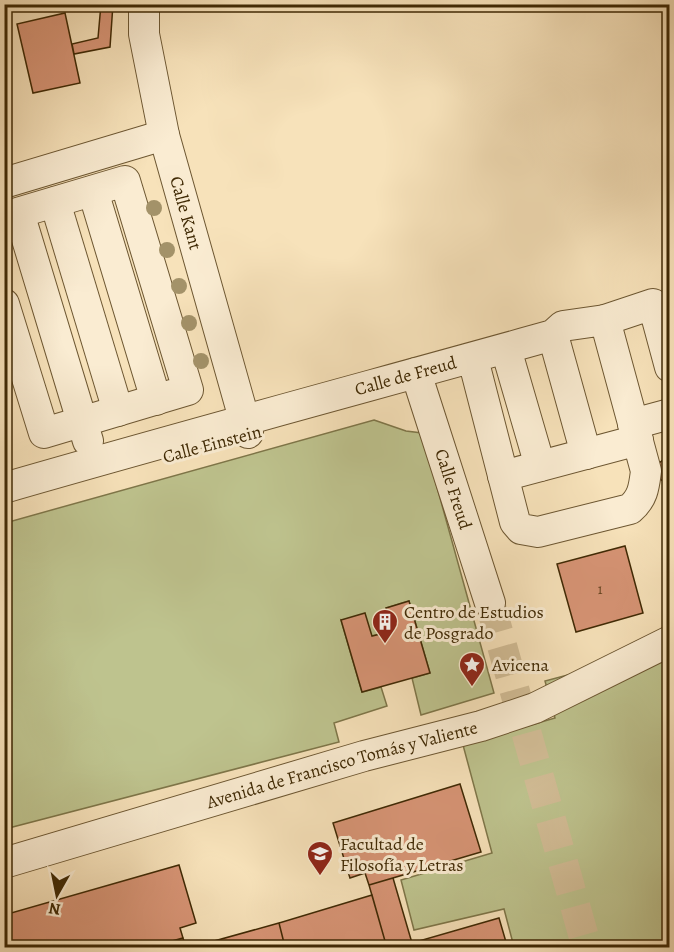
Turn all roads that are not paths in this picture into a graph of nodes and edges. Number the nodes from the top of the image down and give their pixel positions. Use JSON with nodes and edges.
{"nodes":[{"id":1,"x":144,"y":4,"type":"edge"},
{"id":2,"x":164,"y":135,"type":"junction"},
{"id":3,"x":4,"y":183,"type":"edge"},
{"id":4,"x":55,"y":202,"type":"junction"},
{"id":5,"x":12,"y":215,"type":"edge"},
{"id":6,"x":4,"y":304,"type":"edge"},
{"id":7,"x":605,"y":320,"type":"junction"},
{"id":8,"x":558,"y":331,"type":"junction"},
{"id":9,"x":506,"y":349,"type":"junction"},
{"id":10,"x":472,"y":359,"type":"junction"},
{"id":11,"x":669,"y":367,"type":"edge"},
{"id":12,"x":419,"y":380,"type":"junction"},
{"id":13,"x":118,"y":411,"type":"junction"},
{"id":14,"x":669,"y":414,"type":"edge"},
{"id":15,"x":82,"y":422,"type":"junction"},
{"id":16,"x":246,"y":426,"type":"junction"},
{"id":17,"x":636,"y":432,"type":"junction"},
{"id":18,"x":586,"y":454,"type":"junction"},
{"id":19,"x":94,"y":462,"type":"junction"},
{"id":20,"x":540,"y":466,"type":"junction"},
{"id":21,"x":503,"y":476,"type":"junction"},
{"id":22,"x":4,"y":488,"type":"edge"},
{"id":23,"x":4,"y":504,"type":"edge"},
{"id":24,"x":490,"y":603,"type":"tunnel mouth"},
{"id":25,"x":669,"y":641,"type":"edge"},
{"id":26,"x":4,"y":863,"type":"edge"}],
"edges":[{"from":1,"to":2,"type":"street","name":"Calle Kant"},
{"from":2,"to":3,"type":"street"},
{"from":2,"to":16,"type":"street","name":"Calle Kant"},
{"from":4,"to":5,"type":"street"},
{"from":4,"to":13,"type":"street"},
{"from":4,"to":13,"type":"street"},
{"from":5,"to":15,"type":"street"},
{"from":6,"to":15,"type":"street"},
{"from":7,"to":8,"type":"street","name":"Calle de Freud"},
{"from":7,"to":11,"type":"street","name":"Calle de Freud"},
{"from":7,"to":17,"type":"street"},
{"from":8,"to":9,"type":"street","name":"Calle de Freud"},
{"from":8,"to":18,"type":"street"},
{"from":9,"to":10,"type":"street","name":"Calle de Freud"},
{"from":9,"to":20,"type":"street"},
{"from":10,"to":12,"type":"street","name":"Calle de Freud"},
{"from":10,"to":21,"type":"street"},
{"from":12,"to":16,"type":"street","name":"Calle Einstein"},
{"from":12,"to":24,"type":"street","name":"Calle Freud"},
{"from":13,"to":15,"type":"street"},
{"from":14,"to":17,"type":"street"},
{"from":15,"to":19,"type":"street"},
{"from":16,"to":19,"type":"street","name":"Calle Einstein"},
{"from":16,"to":23,"type":"street","name":"Calle Einstein"},
{"from":17,"to":18,"type":"street"},
{"from":17,"to":21,"type":"street"},
{"from":18,"to":20,"type":"street"},
{"from":19,"to":22,"type":"street","name":"Calle Einstein"},
{"from":20,"to":21,"type":"street"},
{"from":25,"to":26,"type":"street","name":"Avenida de Francisco Tomás y Valiente"}]}
